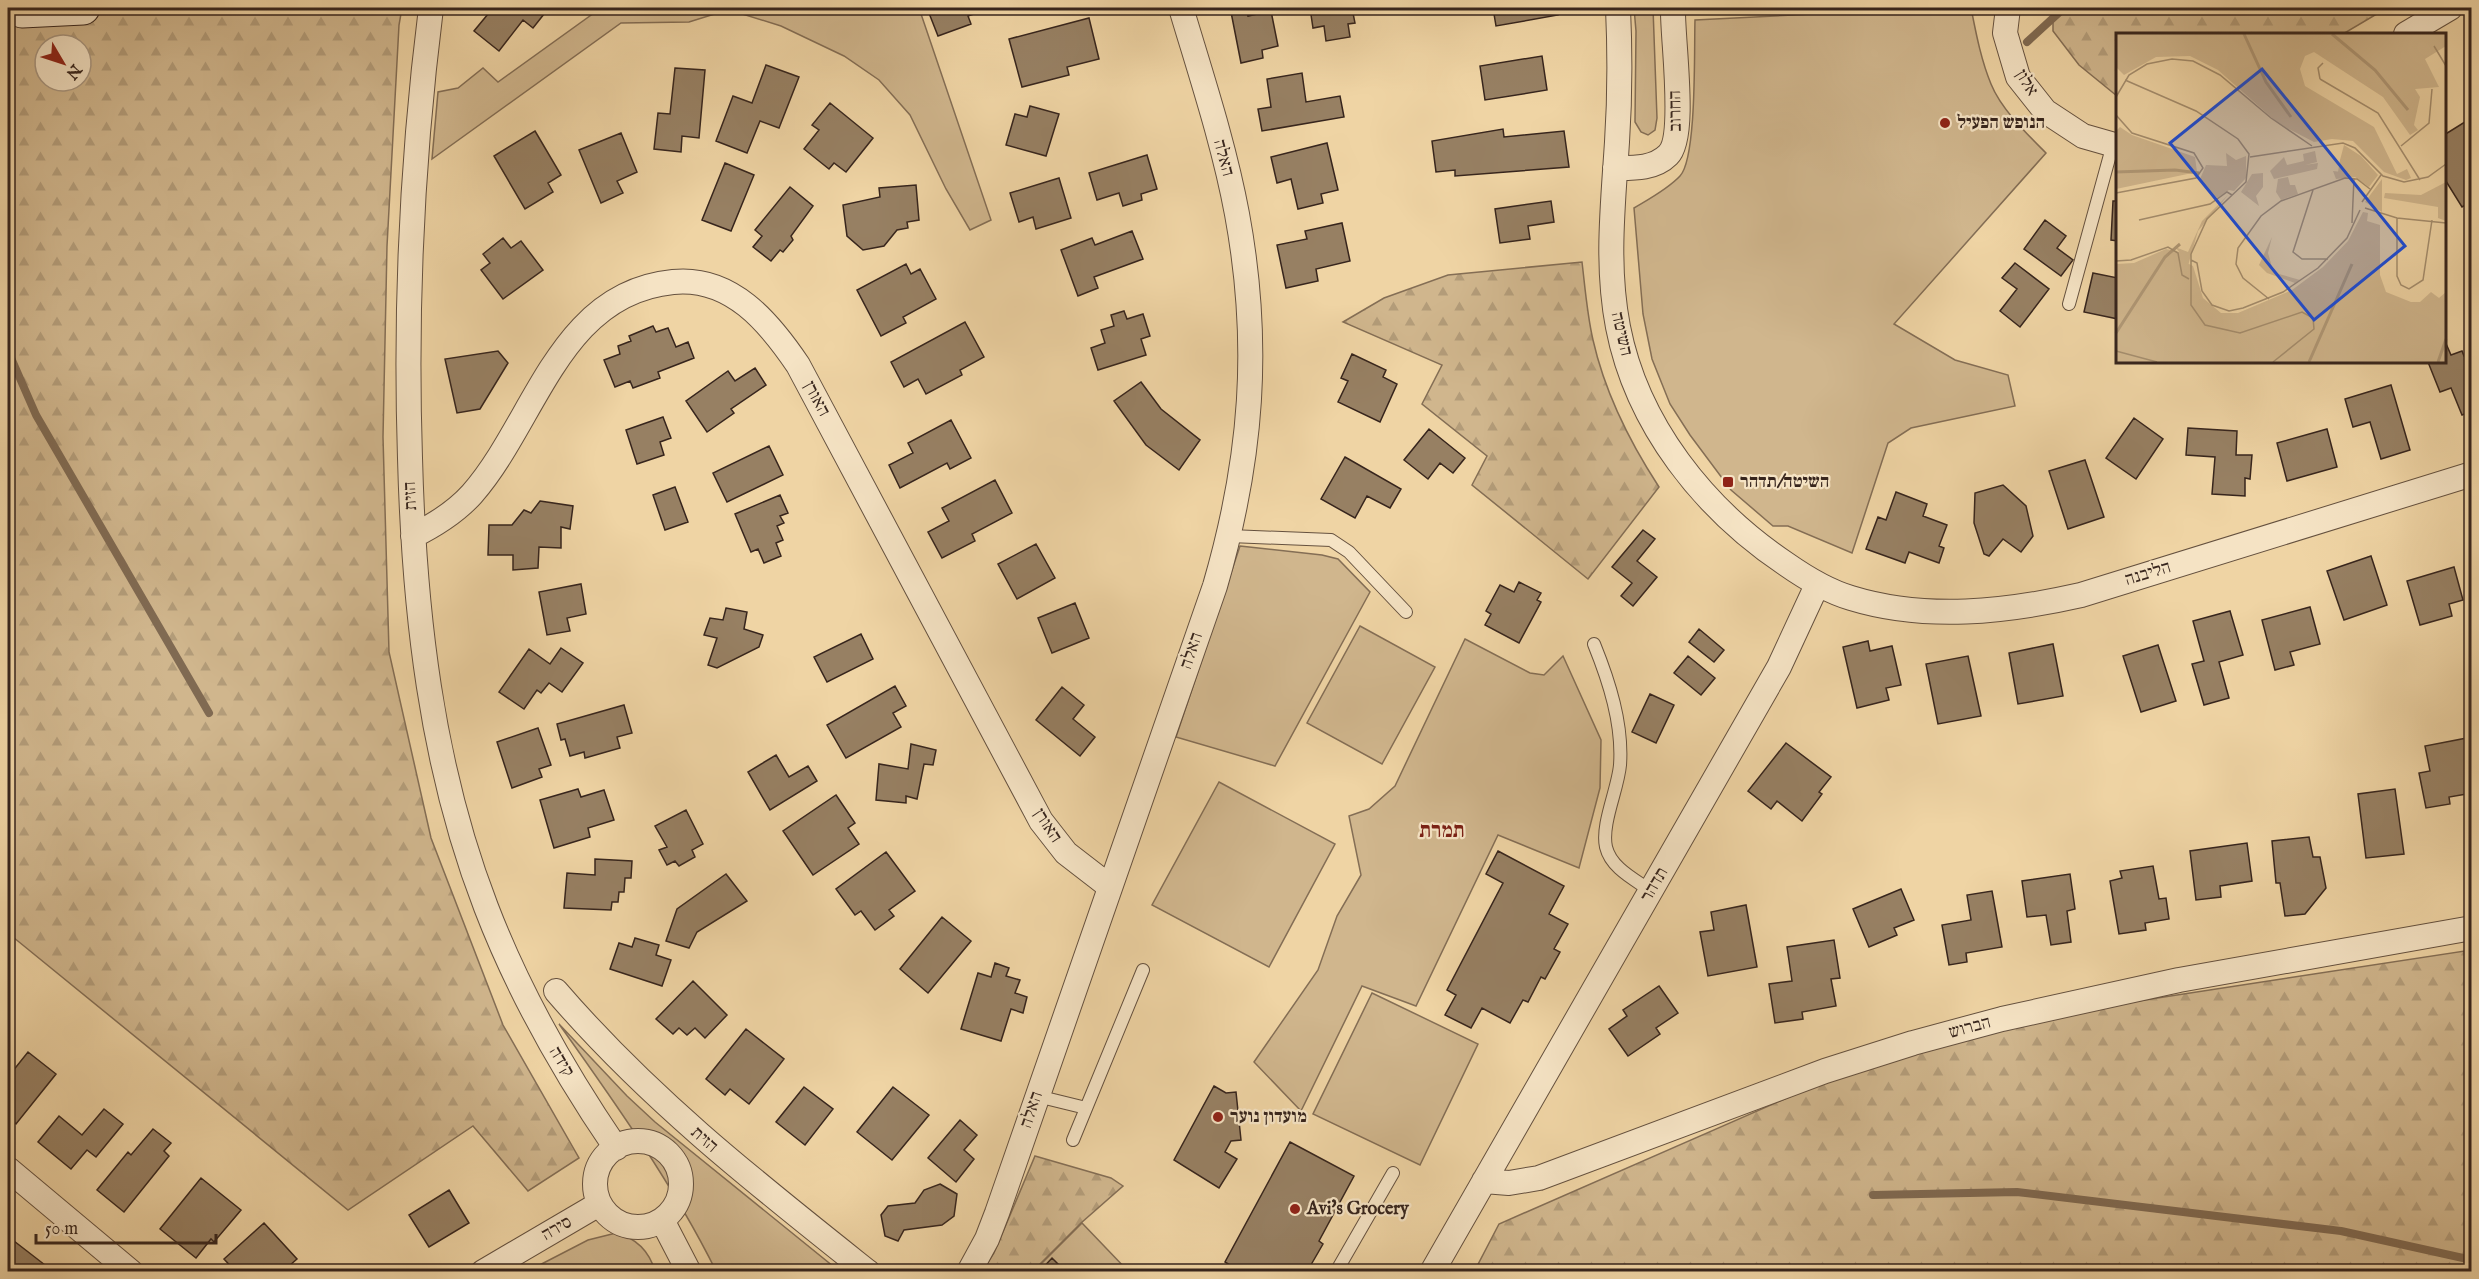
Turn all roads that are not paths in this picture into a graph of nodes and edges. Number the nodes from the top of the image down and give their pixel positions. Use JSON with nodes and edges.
{"nodes":[{"id":1,"x":15,"y":8,"type":"edge"},
{"id":2,"x":83,"y":8,"type":"edge"},
{"id":3,"x":431,"y":8,"type":"edge"},
{"id":4,"x":1181,"y":8,"type":"edge"},
{"id":5,"x":1618,"y":8,"type":"edge"},
{"id":6,"x":1673,"y":8,"type":"edge"},
{"id":7,"x":2008,"y":8,"type":"edge"},
{"id":8,"x":2450,"y":8,"type":"edge"},
{"id":9,"x":2408,"y":33,"type":"edge"},
{"id":10,"x":2115,"y":145,"type":"edge"},
{"id":11,"x":1615,"y":168,"type":"junction"},
{"id":12,"x":2069,"y":304,"type":"dead end"},
{"id":13,"x":2472,"y":474,"type":"edge"},
{"id":14,"x":413,"y":536,"type":"junction"},
{"id":15,"x":1230,"y":536,"type":"junction"},
{"id":16,"x":1817,"y":585,"type":"junction"},
{"id":17,"x":1406,"y":612,"type":"dead end"},
{"id":18,"x":1594,"y":644,"type":"dead end"},
{"id":19,"x":1110,"y":886,"type":"junction"},
{"id":20,"x":1651,"y":891,"type":"junction"},
{"id":21,"x":2472,"y":928,"type":"edge"},
{"id":22,"x":1143,"y":970,"type":"dead end"},
{"id":23,"x":514,"y":972,"type":"joint"},
{"id":24,"x":556,"y":991,"type":"dead end"},
{"id":25,"x":1037,"y":1096,"type":"junction"},
{"id":26,"x":1086,"y":1108,"type":"junction"},
{"id":27,"x":1073,"y":1140,"type":"dead end"},
{"id":28,"x":616,"y":1148,"type":"junction"},
{"id":29,"x":8,"y":1169,"type":"edge"},
{"id":30,"x":1393,"y":1173,"type":"dead end"},
{"id":31,"x":1484,"y":1181,"type":"junction"},
{"id":32,"x":599,"y":1204,"type":"junction"},
{"id":33,"x":662,"y":1220,"type":"junction"},
{"id":34,"x":131,"y":1272,"type":"edge"},
{"id":35,"x":483,"y":1272,"type":"edge"},
{"id":36,"x":689,"y":1272,"type":"edge"},
{"id":37,"x":868,"y":1272,"type":"edge"},
{"id":38,"x":969,"y":1272,"type":"edge"},
{"id":39,"x":1336,"y":1272,"type":"edge"},
{"id":40,"x":1432,"y":1272,"type":"edge"}],
"edges":[{"from":1,"to":2,"type":"main road"},
{"from":3,"to":14,"type":"street","name":"הזית"},
{"from":4,"to":15,"type":"street","name":"האלה"},
{"from":5,"to":11,"type":"street","name":"השיטה"},
{"from":6,"to":11,"type":"street","name":"החרוב"},
{"from":7,"to":10,"type":"street","name":"אלון"},
{"from":8,"to":9,"type":"street"},
{"from":10,"to":12,"type":"lane"},
{"from":11,"to":16,"type":"street","name":"השיטה"},
{"from":13,"to":16,"type":"street","name":"הליבנה"},
{"from":14,"to":19,"type":"street","name":"האורן"},
{"from":14,"to":23,"type":"street","name":"הזית"},
{"from":15,"to":17,"type":"lane"},
{"from":15,"to":19,"type":"street","name":"האלה"},
{"from":16,"to":20,"type":"street","name":"תדהר"},
{"from":18,"to":20,"type":"lane"},
{"from":19,"to":25,"type":"street","name":"האלה"},
{"from":20,"to":31,"type":"street","name":"תדהר"},
{"from":21,"to":31,"type":"street","name":"הברוש"},
{"from":22,"to":26,"type":"lane"},
{"from":23,"to":28,"type":"street","name":"קידה"},
{"from":24,"to":37,"type":"street","name":"הזית"},
{"from":25,"to":26,"type":"lane"},
{"from":25,"to":38,"type":"street","name":"האלה"},
{"from":26,"to":27,"type":"lane"},
{"from":28,"to":32,"type":"street"},
{"from":28,"to":33,"type":"street"},
{"from":29,"to":34,"type":"street"},
{"from":30,"to":39,"type":"lane"},
{"from":31,"to":40,"type":"street","name":"תדהר"},
{"from":32,"to":33,"type":"street"},
{"from":32,"to":35,"type":"street","name":"סירה"},
{"from":33,"to":36,"type":"street"}]}
